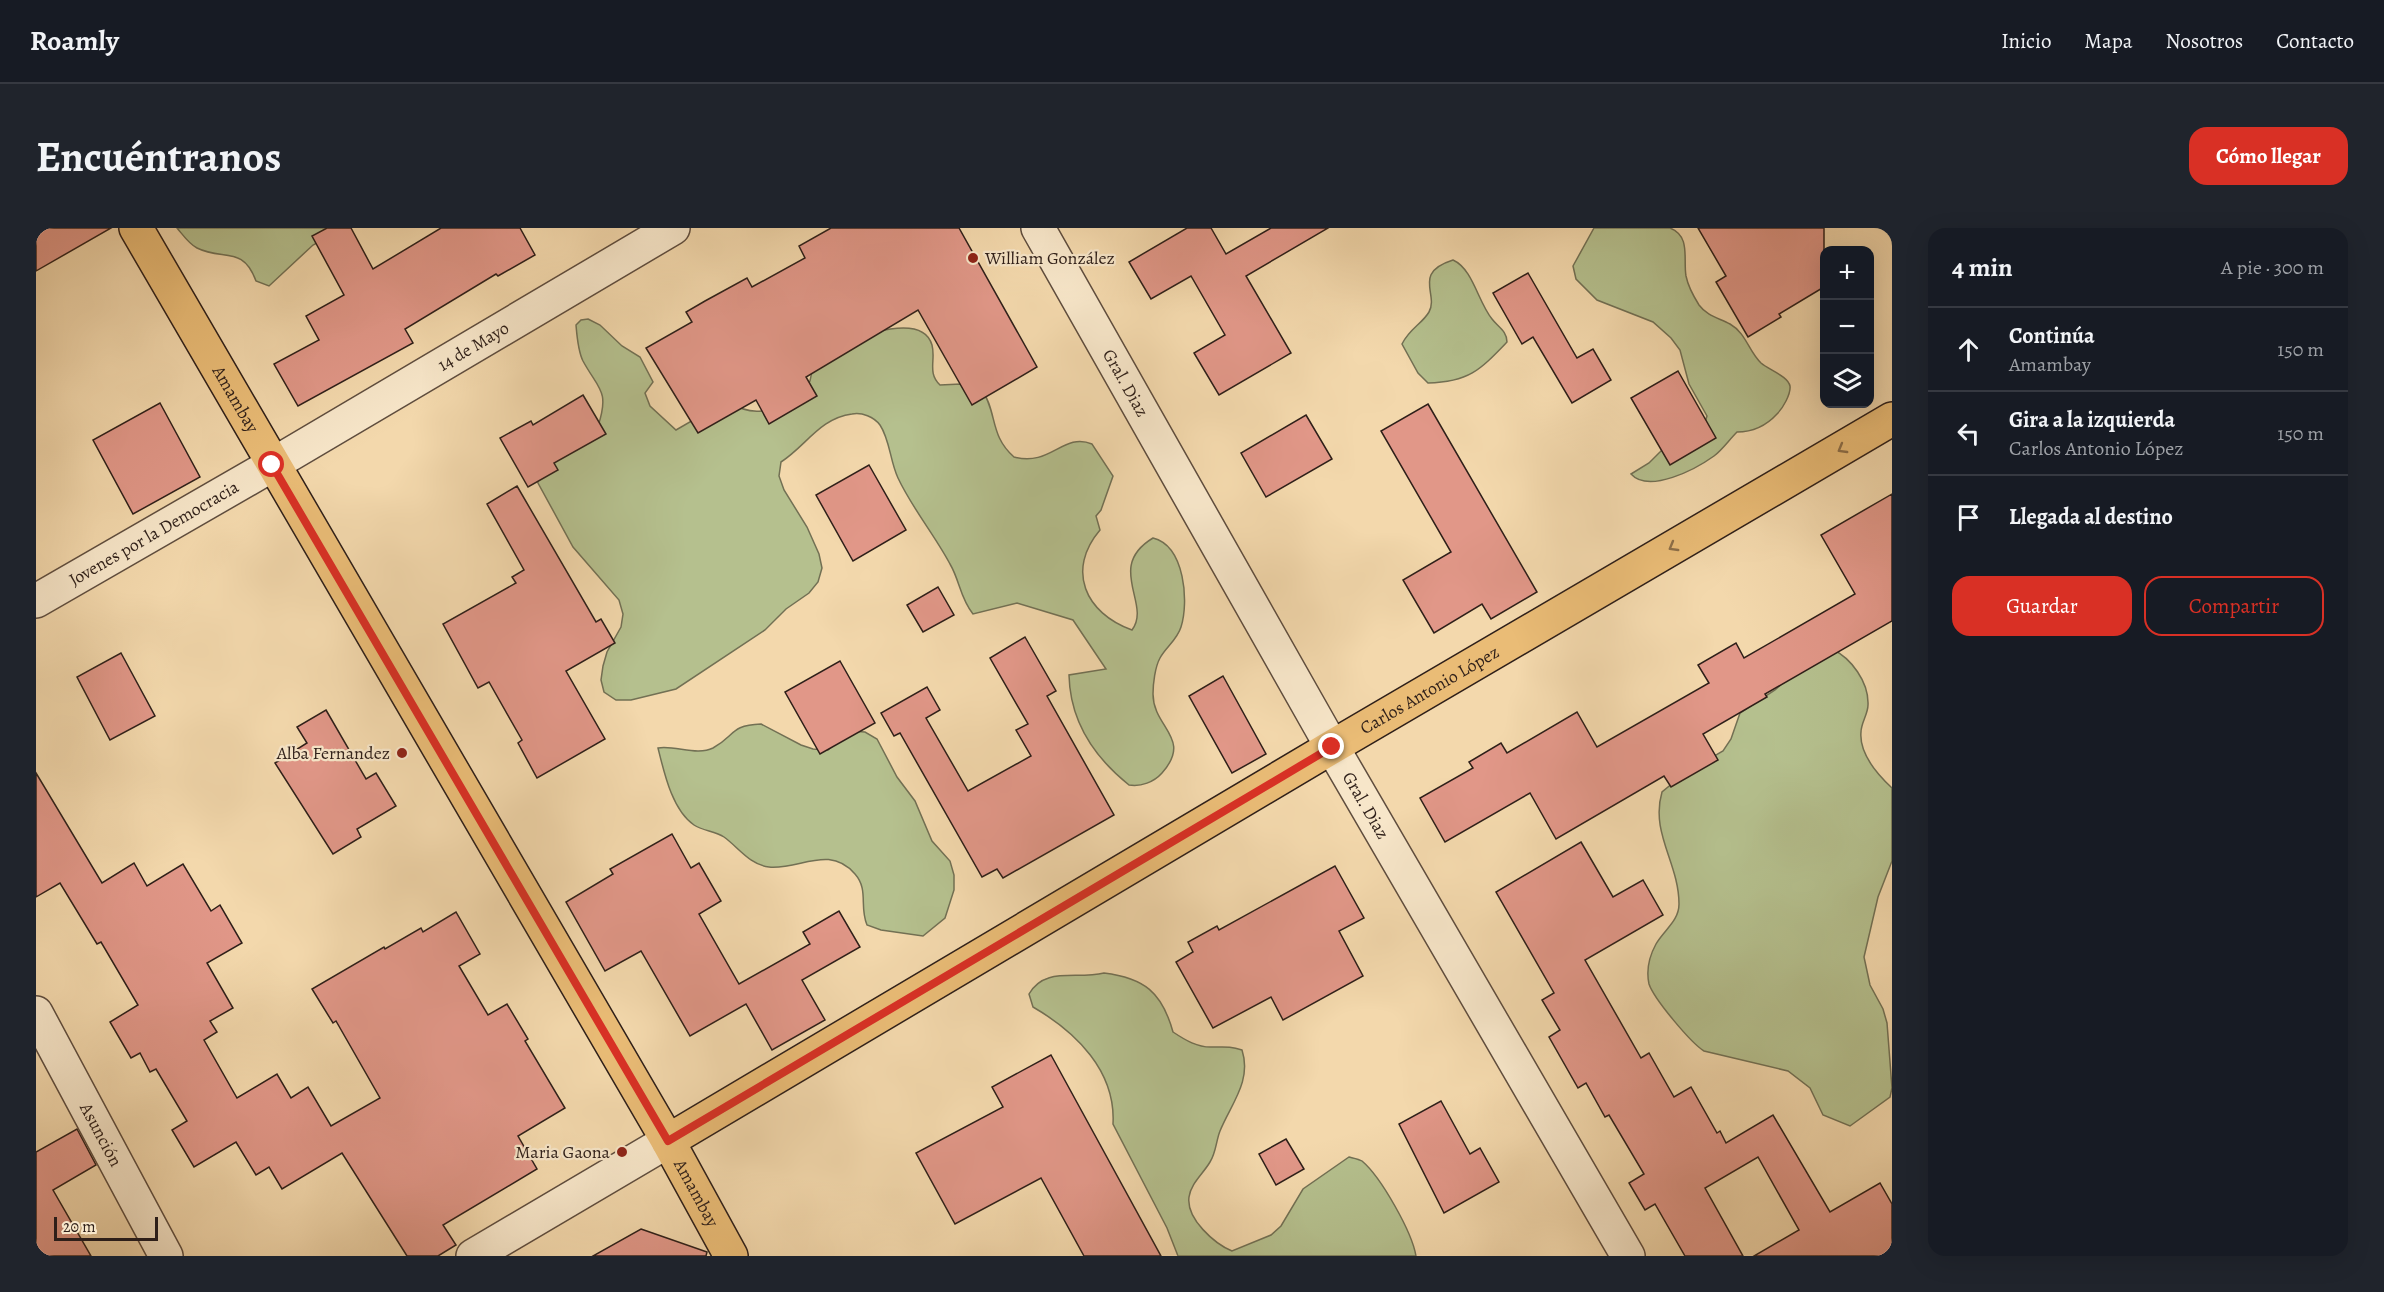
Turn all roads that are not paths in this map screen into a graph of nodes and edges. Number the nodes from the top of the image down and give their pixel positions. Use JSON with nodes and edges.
{"nodes":[{"id":1,"x":136,"y":228,"type":"edge"},
{"id":2,"x":673,"y":228,"type":"edge"},
{"id":3,"x":1038,"y":228,"type":"edge"},
{"id":4,"x":1892,"y":419,"type":"edge"},
{"id":5,"x":272,"y":465,"type":"junction"},
{"id":6,"x":36,"y":601,"type":"edge"},
{"id":7,"x":1332,"y":747,"type":"junction"},
{"id":8,"x":36,"y":1013,"type":"edge"},
{"id":9,"x":668,"y":1141,"type":"junction"},
{"id":10,"x":166,"y":1256,"type":"edge"},
{"id":11,"x":473,"y":1256,"type":"edge"},
{"id":12,"x":731,"y":1256,"type":"edge"},
{"id":13,"x":1628,"y":1256,"type":"edge"}],
"edges":[{"from":1,"to":5,"type":"main road","name":"Amambay"},
{"from":2,"to":5,"type":"street","name":"14 de Mayo"},
{"from":3,"to":7,"type":"street","name":"Gral. Diaz"},
{"from":4,"to":7,"type":"main road","name":"Carlos Antonio López","one_way":true},
{"from":5,"to":6,"type":"street","name":"Jovenes por la Democracia"},
{"from":5,"to":9,"type":"main road","name":"Amambay"},
{"from":7,"to":9,"type":"main road","name":"Carlos Antonio López"},
{"from":7,"to":13,"type":"street","name":"Gral. Diaz"},
{"from":8,"to":10,"type":"street","name":"Asunción"},
{"from":9,"to":11,"type":"street","name":"Carlos Antonio López"},
{"from":9,"to":12,"type":"main road","name":"Amambay"}]}
